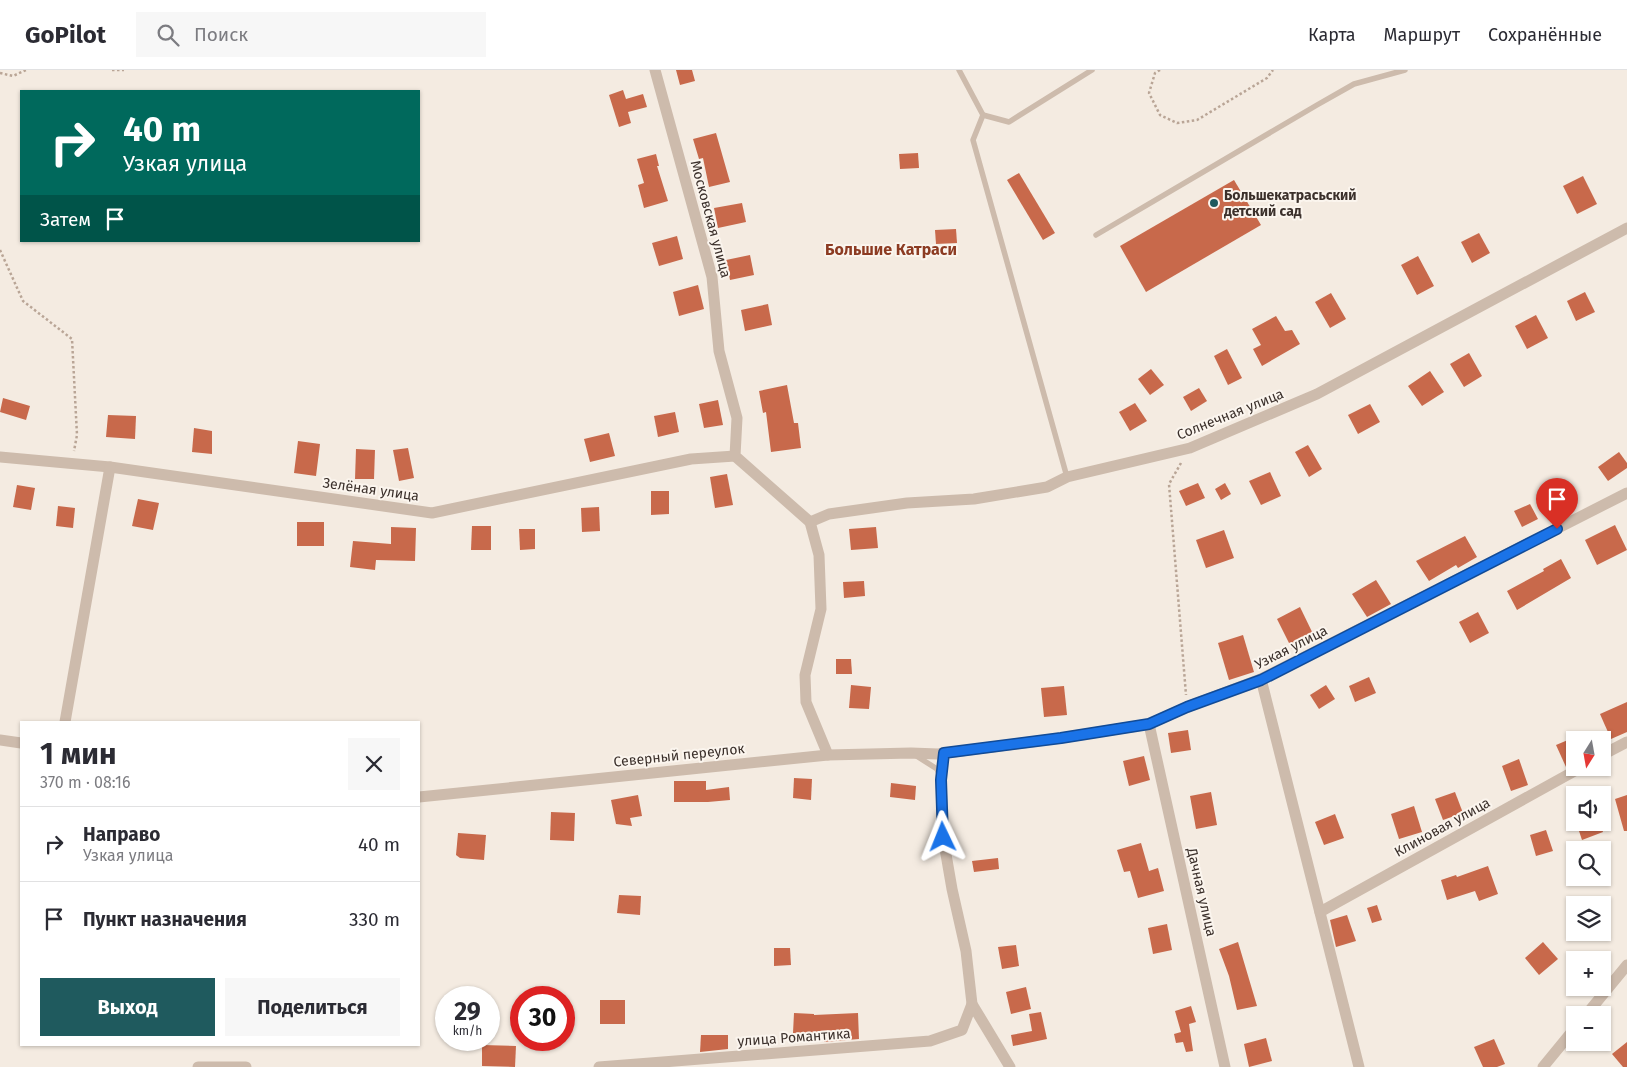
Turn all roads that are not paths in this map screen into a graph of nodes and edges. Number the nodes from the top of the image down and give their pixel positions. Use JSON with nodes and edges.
{"nodes":[{"id":1,"x":655,"y":70,"type":"edge"},
{"id":2,"x":959,"y":70,"type":"edge"},
{"id":3,"x":1092,"y":70,"type":"edge"},
{"id":4,"x":1406,"y":70,"type":"edge"},
{"id":5,"x":1380,"y":73,"type":"edge"},
{"id":6,"x":983,"y":115,"type":"junction"},
{"id":7,"x":1627,"y":228,"type":"edge"},
{"id":8,"x":1096,"y":235,"type":"dead end"},
{"id":9,"x":735,"y":456,"type":"junction"},
{"id":10,"x":0,"y":457,"type":"edge"},
{"id":11,"x":110,"y":467,"type":"junction"},
{"id":12,"x":1067,"y":477,"type":"junction"},
{"id":13,"x":1627,"y":493,"type":"edge"},
{"id":14,"x":810,"y":522,"type":"junction"},
{"id":15,"x":1261,"y":680,"type":"junction"},
{"id":16,"x":65,"y":721,"type":"edge"},
{"id":17,"x":1149,"y":724,"type":"junction"},
{"id":18,"x":0,"y":740,"type":"edge"},
{"id":19,"x":1627,"y":742,"type":"edge"},
{"id":20,"x":20,"y":743,"type":"edge"},
{"id":21,"x":1611,"y":750,"type":"edge"},
{"id":22,"x":911,"y":753,"type":"junction"},
{"id":23,"x":944,"y":753,"type":"junction"},
{"id":24,"x":828,"y":755,"type":"junction"},
{"id":25,"x":1566,"y":776,"type":"edge"},
{"id":26,"x":941,"y":780,"type":"junction"},
{"id":27,"x":420,"y":797,"type":"edge"},
{"id":28,"x":1320,"y":912,"type":"junction"},
{"id":29,"x":1627,"y":966,"type":"edge"},
{"id":30,"x":972,"y":1004,"type":"junction"},
{"id":31,"x":1594,"y":1006,"type":"edge"},
{"id":32,"x":1566,"y":1039,"type":"edge"},
{"id":33,"x":198,"y":1067,"type":"edge"},
{"id":34,"x":246,"y":1067,"type":"edge"},
{"id":35,"x":599,"y":1067,"type":"edge"},
{"id":36,"x":1010,"y":1067,"type":"edge"},
{"id":37,"x":1225,"y":1067,"type":"edge"},
{"id":38,"x":1359,"y":1067,"type":"edge"},
{"id":39,"x":1543,"y":1067,"type":"edge"}],
"edges":[{"from":1,"to":9,"type":"street","name":"Московская улица"},
{"from":2,"to":6,"type":"lane"},
{"from":3,"to":6,"type":"lane"},
{"from":4,"to":5,"type":"lane"},
{"from":5,"to":8,"type":"lane"},
{"from":6,"to":12,"type":"lane"},
{"from":7,"to":12,"type":"street","name":"Солнечная улица"},
{"from":9,"to":11,"type":"street","name":"Зелёная улица"},
{"from":9,"to":14,"type":"street"},
{"from":10,"to":11,"type":"street","name":"Зелёная улица"},
{"from":11,"to":16,"type":"street"},
{"from":12,"to":14,"type":"street","name":"Солнечная улица"},
{"from":13,"to":15,"type":"street","name":"Узкая улица"},
{"from":14,"to":24,"type":"street"},
{"from":15,"to":17,"type":"street","name":"Узкая улица"},
{"from":15,"to":28,"type":"street"},
{"from":17,"to":23,"type":"street","name":"Узкая улица"},
{"from":17,"to":37,"type":"street","name":"Дачная улица"},
{"from":18,"to":20,"type":"street"},
{"from":19,"to":21,"type":"street"},
{"from":22,"to":23,"type":"street","name":"Северный переулок"},
{"from":22,"to":24,"type":"street","name":"Северный переулок"},
{"from":22,"to":26,"type":"lane"},
{"from":23,"to":26,"type":"street"},
{"from":24,"to":27,"type":"street","name":"Северный переулок"},
{"from":25,"to":28,"type":"street","name":"Клиновая улица"},
{"from":26,"to":30,"type":"street"},
{"from":28,"to":38,"type":"street"},
{"from":29,"to":31,"type":"street"},
{"from":30,"to":35,"type":"street","name":"улица Романтика"},
{"from":30,"to":36,"type":"street"},
{"from":32,"to":39,"type":"street"},
{"from":33,"to":34,"type":"street"}]}
